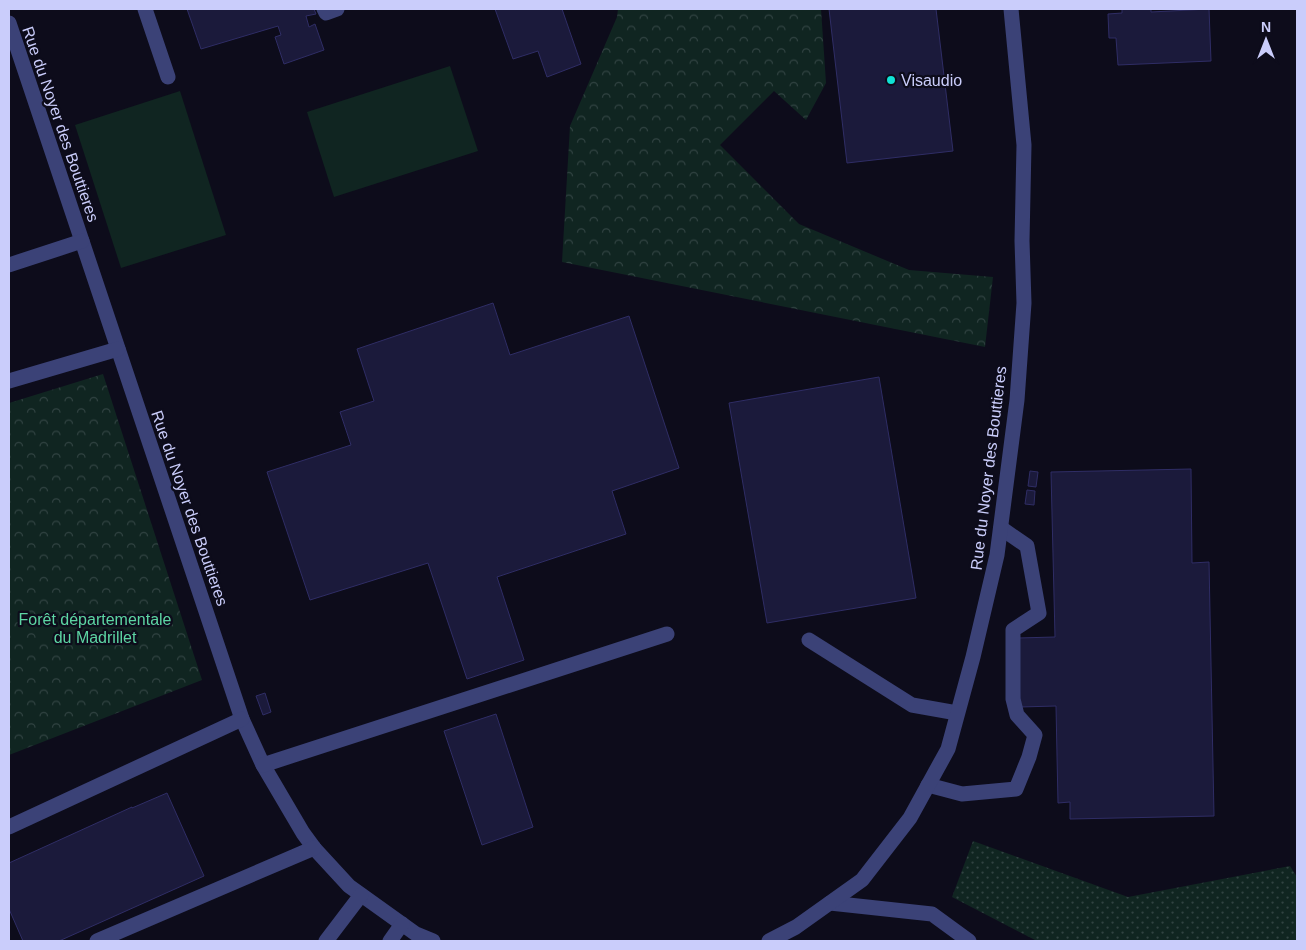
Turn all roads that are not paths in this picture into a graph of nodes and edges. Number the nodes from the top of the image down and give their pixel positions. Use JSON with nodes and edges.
{"nodes":[{"id":1,"x":145,"y":9,"type":"edge"},
{"id":2,"x":324,"y":9,"type":"edge"},
{"id":3,"x":337,"y":9,"type":"edge"},
{"id":4,"x":1011,"y":9,"type":"edge"},
{"id":5,"x":9,"y":23,"type":"edge"},
{"id":6,"x":168,"y":77,"type":"dead end"},
{"id":7,"x":82,"y":241,"type":"junction"},
{"id":8,"x":9,"y":265,"type":"edge"},
{"id":9,"x":118,"y":349,"type":"junction"},
{"id":10,"x":9,"y":381,"type":"edge"},
{"id":11,"x":1001,"y":528,"type":"junction"},
{"id":12,"x":667,"y":634,"type":"dead end"},
{"id":13,"x":809,"y":640,"type":"dead end"},
{"id":14,"x":958,"y":713,"type":"junction"},
{"id":15,"x":242,"y":719,"type":"junction"},
{"id":16,"x":263,"y":765,"type":"junction"},
{"id":17,"x":928,"y":785,"type":"junction"},
{"id":18,"x":9,"y":827,"type":"edge"},
{"id":19,"x":314,"y":848,"type":"junction"},
{"id":20,"x":361,"y":895,"type":"junction"},
{"id":21,"x":830,"y":903,"type":"junction"},
{"id":22,"x":402,"y":924,"type":"junction"},
{"id":23,"x":97,"y":941,"type":"edge"},
{"id":24,"x":326,"y":941,"type":"edge"},
{"id":25,"x":390,"y":941,"type":"edge"},
{"id":26,"x":433,"y":941,"type":"edge"},
{"id":27,"x":770,"y":941,"type":"edge"},
{"id":28,"x":969,"y":941,"type":"edge"}],
"edges":[{"from":1,"to":6,"type":"street"},
{"from":2,"to":3,"type":"street"},
{"from":4,"to":11,"type":"street","name":"Rue du Noyer des Bouttieres"},
{"from":5,"to":7,"type":"street","name":"Rue du Noyer des Bouttieres"},
{"from":7,"to":8,"type":"street"},
{"from":7,"to":9,"type":"street","name":"Rue du Noyer des Bouttieres"},
{"from":9,"to":10,"type":"street"},
{"from":9,"to":15,"type":"street","name":"Rue du Noyer des Bouttieres"},
{"from":11,"to":14,"type":"street","name":"Rue du Noyer des Bouttieres"},
{"from":11,"to":17,"type":"street"},
{"from":12,"to":16,"type":"street"},
{"from":13,"to":14,"type":"street"},
{"from":14,"to":17,"type":"street","name":"Rue du Noyer des Bouttieres"},
{"from":15,"to":16,"type":"street","name":"Rue du Noyer des Bouttieres"},
{"from":15,"to":18,"type":"street"},
{"from":16,"to":19,"type":"street","name":"Rue du Noyer des Bouttieres"},
{"from":17,"to":21,"type":"street","name":"Rue du Noyer des Bouttieres"},
{"from":19,"to":20,"type":"street","name":"Rue du Noyer des Bouttieres"},
{"from":19,"to":23,"type":"street"},
{"from":20,"to":22,"type":"street","name":"Rue du Noyer des Bouttieres"},
{"from":20,"to":24,"type":"street"},
{"from":21,"to":27,"type":"street","name":"Rue du Noyer des Bouttieres"},
{"from":21,"to":28,"type":"street"},
{"from":22,"to":25,"type":"street"},
{"from":22,"to":26,"type":"street","name":"Rue du Noyer des Bouttieres"}]}
